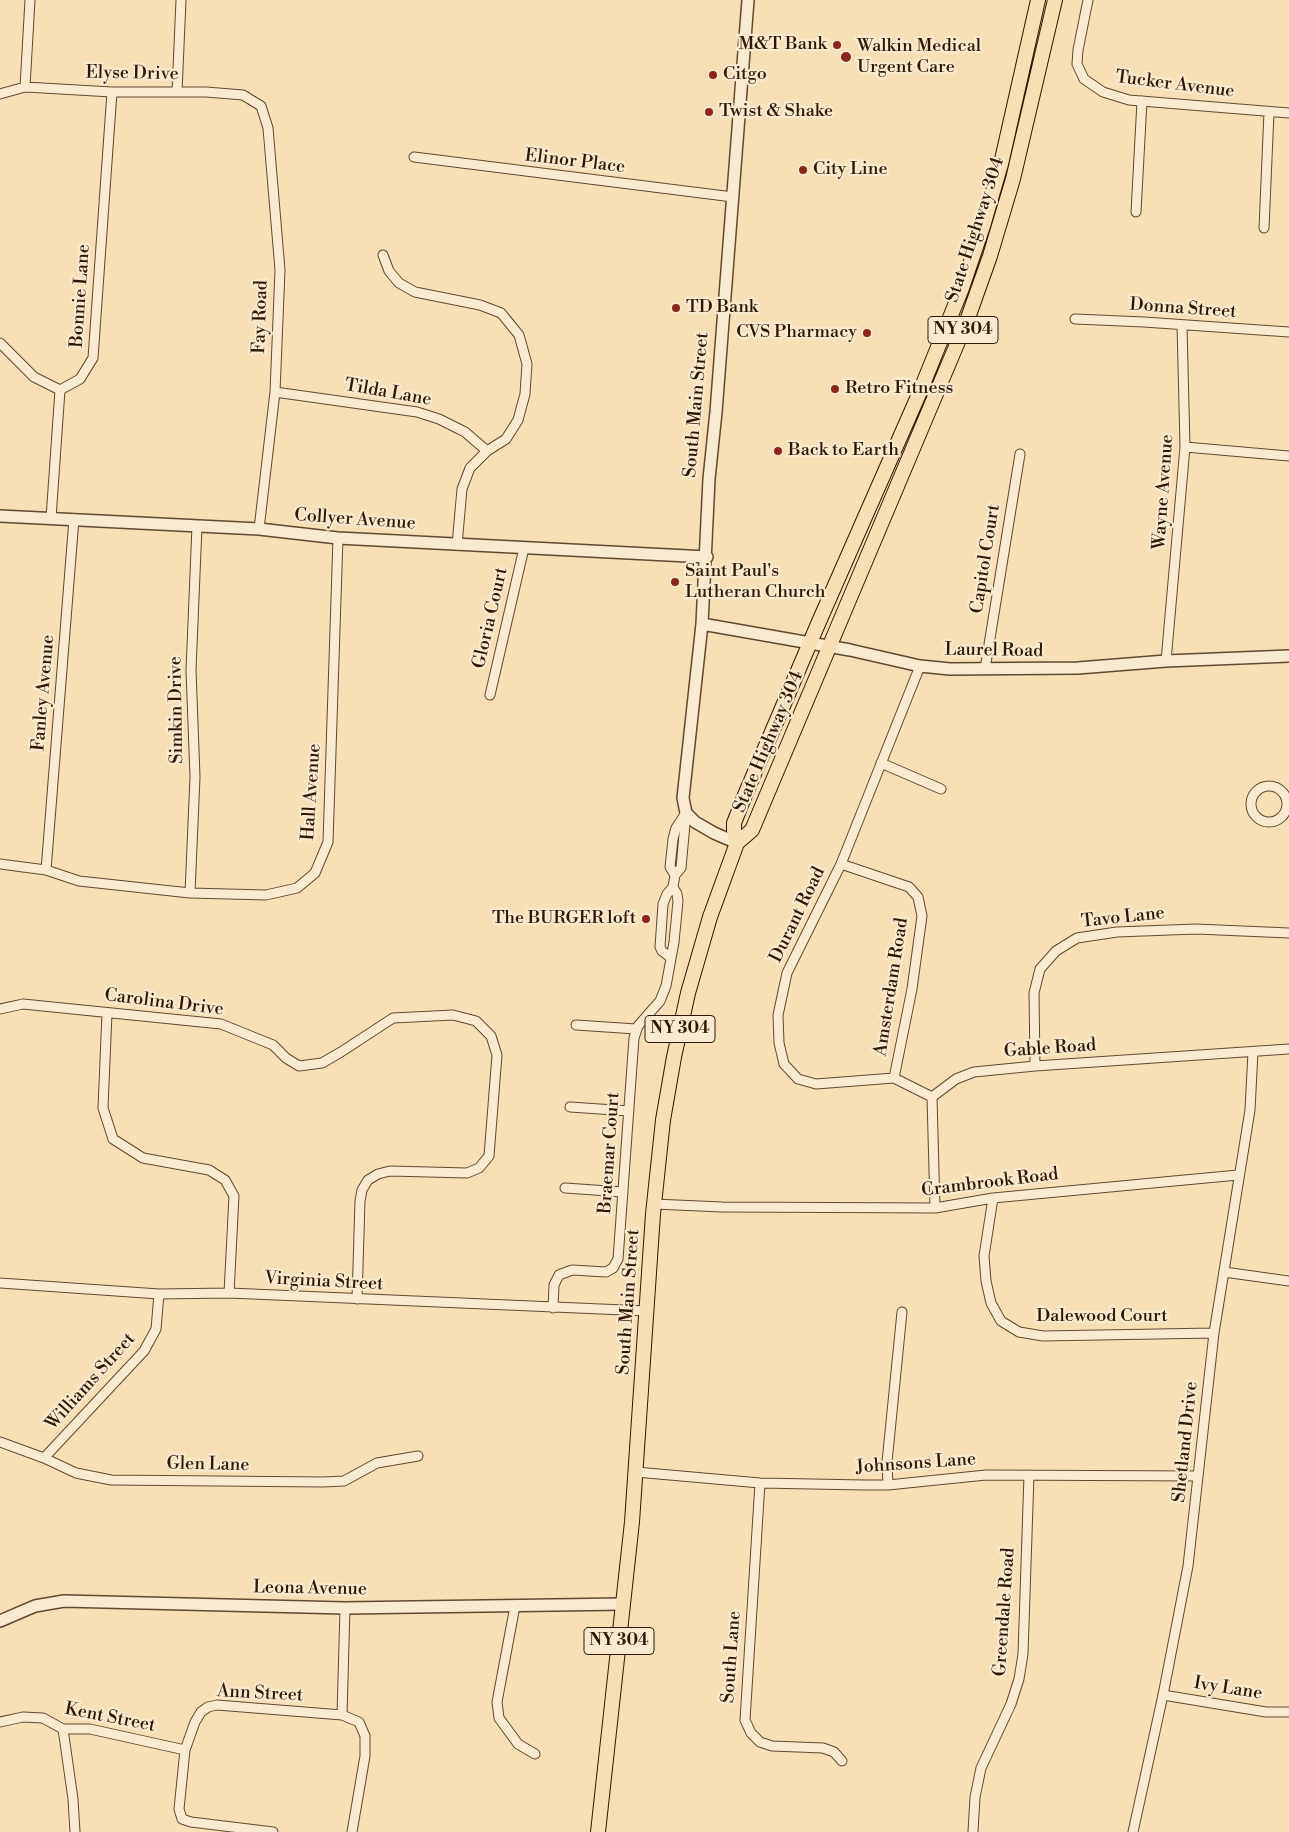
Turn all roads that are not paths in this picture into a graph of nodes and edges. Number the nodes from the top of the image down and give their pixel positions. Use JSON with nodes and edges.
{"nodes":[{"id":1,"x":30,"y":0,"type":"edge"},
{"id":2,"x":181,"y":0,"type":"edge"},
{"id":3,"x":748,"y":0,"type":"edge"},
{"id":4,"x":1038,"y":0,"type":"edge"},
{"id":5,"x":1055,"y":0,"type":"edge"},
{"id":6,"x":1088,"y":0,"type":"edge"},
{"id":7,"x":25,"y":87,"type":"junction"},
{"id":8,"x":112,"y":92,"type":"junction"},
{"id":9,"x":177,"y":92,"type":"junction"},
{"id":10,"x":0,"y":94,"type":"edge"},
{"id":11,"x":1142,"y":101,"type":"junction"},
{"id":12,"x":261,"y":106,"type":"joint"},
{"id":13,"x":1269,"y":112,"type":"junction"},
{"id":14,"x":1289,"y":112,"type":"edge"},
{"id":15,"x":414,"y":158,"type":"dead end"},
{"id":16,"x":733,"y":197,"type":"junction"},
{"id":17,"x":1136,"y":212,"type":"dead end"},
{"id":18,"x":1264,"y":228,"type":"dead end"},
{"id":19,"x":383,"y":255,"type":"dead end"},
{"id":20,"x":1075,"y":319,"type":"dead end"},
{"id":21,"x":1182,"y":325,"type":"junction"},
{"id":22,"x":1289,"y":332,"type":"edge"},
{"id":23,"x":0,"y":343,"type":"edge"},
{"id":24,"x":60,"y":390,"type":"junction"},
{"id":25,"x":275,"y":392,"type":"junction"},
{"id":26,"x":1185,"y":446,"type":"junction"},
{"id":27,"x":487,"y":451,"type":"junction"},
{"id":28,"x":1020,"y":454,"type":"dead end"},
{"id":29,"x":1289,"y":456,"type":"edge"},
{"id":30,"x":0,"y":516,"type":"edge"},
{"id":31,"x":51,"y":518,"type":"junction"},
{"id":32,"x":74,"y":519,"type":"junction"},
{"id":33,"x":197,"y":526,"type":"junction"},
{"id":34,"x":258,"y":529,"type":"junction"},
{"id":35,"x":338,"y":538,"type":"junction"},
{"id":36,"x":457,"y":545,"type":"junction"},
{"id":37,"x":524,"y":548,"type":"junction"},
{"id":38,"x":707,"y":557,"type":"junction"},
{"id":39,"x":702,"y":624,"type":"junction"},
{"id":40,"x":809,"y":643,"type":"junction"},
{"id":41,"x":830,"y":647,"type":"junction"},
{"id":42,"x":1289,"y":656,"type":"edge"},
{"id":43,"x":1166,"y":661,"type":"junction"},
{"id":44,"x":920,"y":666,"type":"junction"},
{"id":45,"x":985,"y":670,"type":"junction"},
{"id":46,"x":490,"y":695,"type":"dead end"},
{"id":47,"x":882,"y":763,"type":"junction"},
{"id":48,"x":941,"y":788,"type":"dead end"},
{"id":49,"x":1289,"y":806,"type":"edge"},
{"id":50,"x":686,"y":813,"type":"junction"},
{"id":51,"x":736,"y":843,"type":"junction"},
{"id":52,"x":0,"y":864,"type":"edge"},
{"id":53,"x":841,"y":864,"type":"junction"},
{"id":54,"x":46,"y":870,"type":"junction"},
{"id":55,"x":673,"y":887,"type":"junction"},
{"id":56,"x":190,"y":893,"type":"junction"},
{"id":57,"x":1289,"y":933,"type":"edge"},
{"id":58,"x":670,"y":958,"type":"junction"},
{"id":59,"x":0,"y":1009,"type":"edge"},
{"id":60,"x":107,"y":1013,"type":"junction"},
{"id":61,"x":576,"y":1025,"type":"dead end"},
{"id":62,"x":636,"y":1029,"type":"junction"},
{"id":63,"x":1289,"y":1049,"type":"edge"},
{"id":64,"x":1253,"y":1052,"type":"junction"},
{"id":65,"x":1035,"y":1066,"type":"junction"},
{"id":66,"x":894,"y":1078,"type":"junction"},
{"id":67,"x":932,"y":1096,"type":"junction"},
{"id":68,"x":570,"y":1107,"type":"dead end"},
{"id":69,"x":629,"y":1111,"type":"junction"},
{"id":70,"x":1238,"y":1174,"type":"junction"},
{"id":71,"x":565,"y":1188,"type":"dead end"},
{"id":72,"x":623,"y":1192,"type":"junction"},
{"id":73,"x":993,"y":1198,"type":"junction"},
{"id":74,"x":654,"y":1204,"type":"junction"},
{"id":75,"x":935,"y":1208,"type":"junction"},
{"id":76,"x":1224,"y":1272,"type":"junction"},
{"id":77,"x":1289,"y":1281,"type":"edge"},
{"id":78,"x":0,"y":1283,"type":"edge"},
{"id":79,"x":229,"y":1293,"type":"junction"},
{"id":80,"x":159,"y":1294,"type":"junction"},
{"id":81,"x":357,"y":1299,"type":"junction"},
{"id":82,"x":553,"y":1308,"type":"junction"},
{"id":83,"x":647,"y":1312,"type":"junction"},
{"id":84,"x":902,"y":1312,"type":"dead end"},
{"id":85,"x":1214,"y":1332,"type":"junction"},
{"id":86,"x":0,"y":1442,"type":"edge"},
{"id":87,"x":418,"y":1456,"type":"dead end"},
{"id":88,"x":44,"y":1458,"type":"junction"},
{"id":89,"x":636,"y":1472,"type":"junction"},
{"id":90,"x":1029,"y":1475,"type":"junction"},
{"id":91,"x":1198,"y":1476,"type":"junction"},
{"id":92,"x":760,"y":1482,"type":"junction"},
{"id":93,"x":888,"y":1485,"type":"junction"},
{"id":94,"x":624,"y":1604,"type":"junction"},
{"id":95,"x":515,"y":1606,"type":"junction"},
{"id":96,"x":345,"y":1608,"type":"junction"},
{"id":97,"x":0,"y":1621,"type":"edge"},
{"id":98,"x":1163,"y":1695,"type":"junction"},
{"id":99,"x":1289,"y":1712,"type":"edge"},
{"id":100,"x":342,"y":1715,"type":"junction"},
{"id":101,"x":0,"y":1722,"type":"edge"},
{"id":102,"x":63,"y":1729,"type":"junction"},
{"id":103,"x":185,"y":1750,"type":"junction"},
{"id":104,"x":535,"y":1754,"type":"dead end"},
{"id":105,"x":842,"y":1761,"type":"dead end"},
{"id":106,"x":75,"y":1832,"type":"edge"},
{"id":107,"x":273,"y":1832,"type":"edge"},
{"id":108,"x":352,"y":1832,"type":"edge"},
{"id":109,"x":598,"y":1832,"type":"edge"},
{"id":110,"x":973,"y":1832,"type":"edge"},
{"id":111,"x":1133,"y":1832,"type":"edge"}],
"edges":[{"from":1,"to":7,"type":"street"},
{"from":2,"to":9,"type":"street"},
{"from":3,"to":16,"type":"street","name":"South Main Street"},
{"from":4,"to":40,"type":"main road","name":"State Highway 304","number":"NY 304"},
{"from":5,"to":41,"type":"main road","name":"State Highway 304","number":"NY 304"},
{"from":6,"to":11,"type":"street","name":"Tucker Avenue"},
{"from":7,"to":8,"type":"street","name":"Elyse Drive"},
{"from":7,"to":10,"type":"street","name":"Elyse Drive"},
{"from":8,"to":9,"type":"street","name":"Elyse Drive"},
{"from":8,"to":24,"type":"street","name":"Bonnie Lane"},
{"from":9,"to":12,"type":"street","name":"Elyse Drive"},
{"from":11,"to":13,"type":"street","name":"Tucker Avenue"},
{"from":11,"to":17,"type":"street"},
{"from":12,"to":25,"type":"street","name":"Fay Road"},
{"from":13,"to":14,"type":"street","name":"Tucker Avenue"},
{"from":13,"to":18,"type":"street"},
{"from":15,"to":16,"type":"street","name":"Elinor Place"},
{"from":16,"to":38,"type":"street","name":"South Main Street"},
{"from":19,"to":27,"type":"street"},
{"from":20,"to":21,"type":"street","name":"Donna Street"},
{"from":21,"to":22,"type":"street","name":"Donna Street"},
{"from":21,"to":26,"type":"street","name":"Wayne Avenue"},
{"from":23,"to":24,"type":"street"},
{"from":24,"to":31,"type":"street"},
{"from":25,"to":27,"type":"street","name":"Tilda Lane"},
{"from":25,"to":34,"type":"street","name":"Fay Road"},
{"from":26,"to":29,"type":"street"},
{"from":26,"to":43,"type":"street","name":"Wayne Avenue"},
{"from":27,"to":36,"type":"street"},
{"from":28,"to":45,"type":"street","name":"Capitol Court"},
{"from":30,"to":31,"type":"street","name":"Collyer Avenue"},
{"from":31,"to":32,"type":"street","name":"Collyer Avenue"},
{"from":32,"to":33,"type":"street","name":"Collyer Avenue"},
{"from":32,"to":54,"type":"street","name":"Fanley Avenue"},
{"from":33,"to":34,"type":"street","name":"Collyer Avenue"},
{"from":33,"to":56,"type":"street","name":"Simkin Drive"},
{"from":34,"to":35,"type":"street","name":"Collyer Avenue"},
{"from":35,"to":36,"type":"street","name":"Collyer Avenue"},
{"from":35,"to":56,"type":"street","name":"Hall Avenue"},
{"from":36,"to":37,"type":"street","name":"Collyer Avenue"},
{"from":37,"to":38,"type":"street","name":"Collyer Avenue"},
{"from":37,"to":46,"type":"street","name":"Gloria Court"},
{"from":38,"to":39,"type":"street","name":"South Main Street"},
{"from":39,"to":40,"type":"street","name":"Laurel Road"},
{"from":39,"to":50,"type":"street","name":"South Main Street"},
{"from":40,"to":41,"type":"street","name":"Laurel Road"},
{"from":40,"to":51,"type":"main road","name":"State Highway 304","number":"NY 304"},
{"from":41,"to":44,"type":"street","name":"Laurel Road"},
{"from":41,"to":51,"type":"main road","name":"State Highway 304","number":"NY 304"},
{"from":42,"to":43,"type":"street","name":"Laurel Road"},
{"from":43,"to":45,"type":"street","name":"Laurel Road"},
{"from":44,"to":45,"type":"street","name":"Laurel Road"},
{"from":44,"to":47,"type":"street","name":"Durant Road"},
{"from":47,"to":48,"type":"street"},
{"from":47,"to":53,"type":"street","name":"Durant Road"},
{"from":49,"to":49,"type":"street"},
{"from":50,"to":51,"type":"street"},
{"from":50,"to":55,"type":"street"},
{"from":51,"to":74,"type":"main road","name":"South Main Street","number":"NY 304"},
{"from":52,"to":54,"type":"street","name":"Hall Avenue"},
{"from":53,"to":66,"type":"street","name":"Amsterdam Road"},
{"from":53,"to":66,"type":"street","name":"Durant Road"},
{"from":54,"to":56,"type":"street","name":"Hall Avenue"},
{"from":55,"to":58,"type":"street"},
{"from":55,"to":58,"type":"street"},
{"from":57,"to":65,"type":"street","name":"Tavo Lane"},
{"from":58,"to":62,"type":"street"},
{"from":59,"to":60,"type":"street","name":"Carolina Drive"},
{"from":60,"to":79,"type":"street"},
{"from":60,"to":81,"type":"street","name":"Carolina Drive"},
{"from":61,"to":62,"type":"street"},
{"from":62,"to":69,"type":"street","name":"Braemar Court"},
{"from":63,"to":64,"type":"street","name":"Gable Road"},
{"from":64,"to":65,"type":"street","name":"Gable Road"},
{"from":64,"to":70,"type":"street","name":"Shetland Drive"},
{"from":65,"to":67,"type":"street","name":"Gable Road"},
{"from":66,"to":67,"type":"street","name":"Durant Road"},
{"from":67,"to":75,"type":"street"},
{"from":68,"to":69,"type":"street"},
{"from":69,"to":72,"type":"street","name":"Braemar Court"},
{"from":70,"to":73,"type":"street","name":"Crambrook Road"},
{"from":70,"to":76,"type":"street","name":"Shetland Drive"},
{"from":71,"to":72,"type":"street"},
{"from":72,"to":82,"type":"street","name":"Braemar Court"},
{"from":73,"to":75,"type":"street","name":"Crambrook Road"},
{"from":73,"to":85,"type":"street","name":"Dalewood Court"},
{"from":74,"to":75,"type":"street","name":"Crambrook Road"},
{"from":74,"to":83,"type":"main road","name":"South Main Street","number":"NY 304"},
{"from":76,"to":77,"type":"street"},
{"from":76,"to":85,"type":"street","name":"Shetland Drive"},
{"from":78,"to":80,"type":"street","name":"Virginia Street"},
{"from":79,"to":80,"type":"street","name":"Virginia Street"},
{"from":79,"to":81,"type":"street","name":"Virginia Street"},
{"from":80,"to":88,"type":"street","name":"Williams Street"},
{"from":81,"to":82,"type":"street","name":"Virginia Street"},
{"from":82,"to":83,"type":"street","name":"Virginia Street"},
{"from":83,"to":89,"type":"main road","name":"South Main Street","number":"NY 304"},
{"from":84,"to":93,"type":"street"},
{"from":85,"to":91,"type":"street","name":"Shetland Drive"},
{"from":86,"to":88,"type":"street","name":"Glen Lane"},
{"from":87,"to":88,"type":"street","name":"Glen Lane"},
{"from":89,"to":92,"type":"street","name":"Johnsons Lane"},
{"from":89,"to":94,"type":"main road","name":"South Main Street","number":"NY 304"},
{"from":90,"to":91,"type":"street","name":"Johnsons Lane"},
{"from":90,"to":93,"type":"street","name":"Johnsons Lane"},
{"from":90,"to":110,"type":"street","name":"Greendale Road"},
{"from":91,"to":98,"type":"street","name":"Shetland Drive"},
{"from":92,"to":93,"type":"street","name":"Johnsons Lane"},
{"from":92,"to":105,"type":"street","name":"South Lane"},
{"from":94,"to":95,"type":"street","name":"Leona Avenue"},
{"from":94,"to":109,"type":"main road","name":"South Main Street","number":"NY 304"},
{"from":95,"to":96,"type":"street","name":"Leona Avenue"},
{"from":95,"to":104,"type":"street"},
{"from":96,"to":97,"type":"street","name":"Leona Avenue"},
{"from":96,"to":100,"type":"street"},
{"from":98,"to":99,"type":"street","name":"Ivy Lane"},
{"from":98,"to":111,"type":"street","name":"Shetland Drive"},
{"from":100,"to":103,"type":"street","name":"Ann Street"},
{"from":100,"to":108,"type":"street"},
{"from":101,"to":102,"type":"street","name":"Kent Street"},
{"from":102,"to":103,"type":"street","name":"Kent Street"},
{"from":102,"to":106,"type":"street"},
{"from":103,"to":107,"type":"street","name":"Ann Street"}]}
